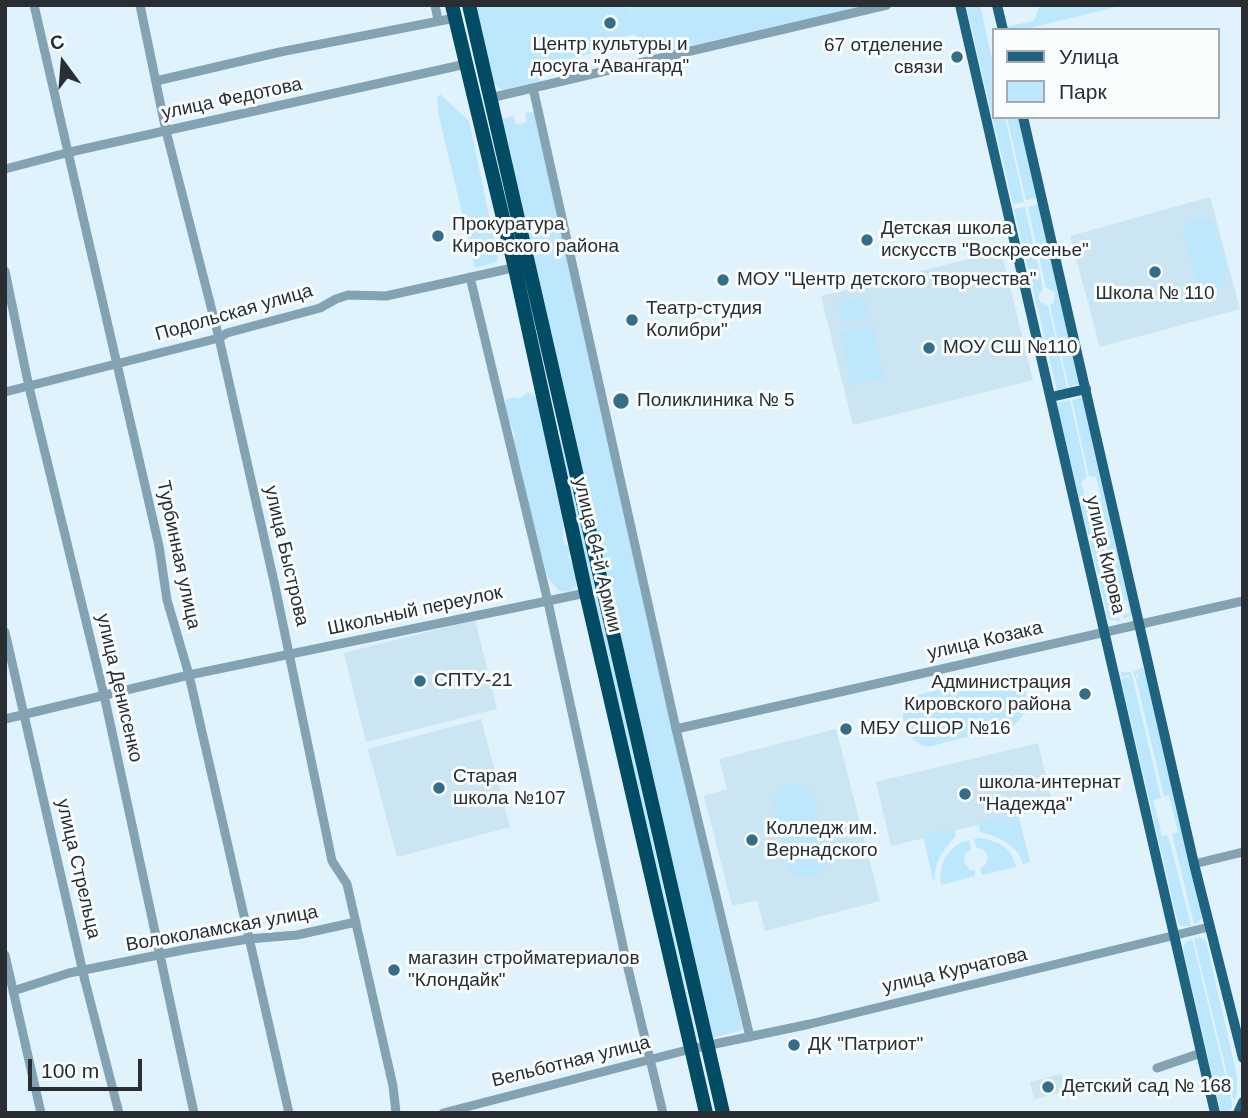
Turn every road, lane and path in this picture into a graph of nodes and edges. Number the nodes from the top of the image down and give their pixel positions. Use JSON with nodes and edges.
{"nodes":[{"id":1,"x":34,"y":5,"type":"edge"},
{"id":2,"x":140,"y":5,"type":"edge"},
{"id":3,"x":435,"y":5,"type":"edge"},
{"id":4,"x":469,"y":5,"type":"edge"},
{"id":5,"x":887,"y":5,"type":"edge"},
{"id":6,"x":960,"y":5,"type":"edge"},
{"id":7,"x":997,"y":5,"type":"edge"},
{"id":8,"x":454,"y":11,"type":"edge"},
{"id":9,"x":438,"y":20,"type":"junction"},
{"id":10,"x":1003,"y":28,"type":"edge"},
{"id":11,"x":466,"y":64,"type":"junction"},
{"id":12,"x":156,"y":81,"type":"junction"},
{"id":13,"x":533,"y":88,"type":"junction"},
{"id":14,"x":491,"y":98,"type":"junction"},
{"id":15,"x":1023,"y":119,"type":"edge"},
{"id":16,"x":166,"y":131,"type":"junction"},
{"id":17,"x":70,"y":152,"type":"junction"},
{"id":18,"x":5,"y":169,"type":"edge"},
{"id":19,"x":522,"y":266,"type":"junction"},
{"id":20,"x":5,"y":271,"type":"edge"},
{"id":21,"x":470,"y":277,"type":"junction"},
{"id":22,"x":219,"y":338,"type":"junction"},
{"id":23,"x":117,"y":364,"type":"junction"},
{"id":24,"x":29,"y":387,"type":"junction"},
{"id":25,"x":1086,"y":389,"type":"junction"},
{"id":26,"x":5,"y":392,"type":"edge"},
{"id":27,"x":1051,"y":397,"type":"junction"},
{"id":28,"x":565,"y":420,"type":"junction"},
{"id":29,"x":548,"y":423,"type":"junction"},
{"id":30,"x":586,"y":593,"type":"junction"},
{"id":31,"x":1243,"y":601,"type":"edge"},
{"id":32,"x":548,"y":602,"type":"junction"},
{"id":33,"x":1138,"y":625,"type":"junction"},
{"id":34,"x":5,"y":632,"type":"edge"},
{"id":35,"x":1104,"y":633,"type":"junction"},
{"id":36,"x":290,"y":654,"type":"junction"},
{"id":37,"x":188,"y":675,"type":"junction"},
{"id":38,"x":104,"y":695,"type":"junction"},
{"id":39,"x":24,"y":713,"type":"junction"},
{"id":40,"x":5,"y":719,"type":"edge"},
{"id":41,"x":676,"y":729,"type":"junction"},
{"id":42,"x":1243,"y":852,"type":"edge"},
{"id":43,"x":1194,"y":864,"type":"junction"},
{"id":44,"x":356,"y":922,"type":"junction"},
{"id":45,"x":1209,"y":927,"type":"junction"},
{"id":46,"x":1173,"y":937,"type":"junction"},
{"id":47,"x":248,"y":939,"type":"junction"},
{"id":48,"x":5,"y":955,"type":"edge"},
{"id":49,"x":161,"y":956,"type":"junction"},
{"id":50,"x":83,"y":972,"type":"junction"},
{"id":51,"x":15,"y":996,"type":"junction"},
{"id":52,"x":5,"y":1003,"type":"edge"},
{"id":53,"x":750,"y":1037,"type":"junction"},
{"id":54,"x":707,"y":1045,"type":"junction"},
{"id":55,"x":691,"y":1049,"type":"junction"},
{"id":56,"x":1201,"y":1053,"type":"junction"},
{"id":57,"x":1243,"y":1058,"type":"edge"},
{"id":58,"x":651,"y":1060,"type":"junction"},
{"id":59,"x":1157,"y":1068,"type":"dead end"},
{"id":60,"x":1243,"y":1101,"type":"edge"},
{"id":61,"x":41,"y":1113,"type":"edge"},
{"id":62,"x":119,"y":1113,"type":"edge"},
{"id":63,"x":194,"y":1113,"type":"edge"},
{"id":64,"x":289,"y":1113,"type":"edge"},
{"id":65,"x":396,"y":1113,"type":"edge"},
{"id":66,"x":443,"y":1113,"type":"edge"},
{"id":67,"x":663,"y":1113,"type":"edge"},
{"id":68,"x":705,"y":1113,"type":"edge"},
{"id":69,"x":723,"y":1113,"type":"edge"},
{"id":70,"x":1215,"y":1113,"type":"edge"},
{"id":71,"x":1238,"y":1113,"type":"edge"}],
"edges":[{"from":1,"to":17,"type":"street","name":"Турбинная улица"},
{"from":2,"to":12,"type":"street","name":"улица Быстрова"},
{"from":3,"to":9,"type":"street"},
{"from":4,"to":14,"type":"highway","name":"улица 64-й Армии"},
{"from":5,"to":13,"type":"street"},
{"from":6,"to":27,"type":"main road","name":"улица Кирова"},
{"from":7,"to":10,"type":"main road"},
{"from":8,"to":9,"type":"street"},
{"from":8,"to":11,"type":"highway","name":"улица 64-й Армии"},
{"from":9,"to":12,"type":"street"},
{"from":11,"to":16,"type":"street","name":"улица Федотова"},
{"from":11,"to":19,"type":"highway","name":"улица 64-й Армии"},
{"from":12,"to":16,"type":"street","name":"улица Быстрова"},
{"from":13,"to":14,"type":"street"},
{"from":13,"to":41,"type":"street"},
{"from":14,"to":19,"type":"highway","name":"улица 64-й Армии"},
{"from":15,"to":25,"type":"main road","name":"улица Кирова"},
{"from":16,"to":17,"type":"street","name":"улица Федотова"},
{"from":16,"to":22,"type":"street","name":"улица Быстрова"},
{"from":17,"to":18,"type":"street","name":"улица Федотова"},
{"from":17,"to":23,"type":"street","name":"Турбинная улица"},
{"from":19,"to":21,"type":"street","name":"Подольская улица"},
{"from":19,"to":28,"type":"highway","name":"улица 64-й Армии"},
{"from":19,"to":29,"type":"highway","name":"улица 64-й Армии"},
{"from":20,"to":24,"type":"street","name":"улица Денисенко"},
{"from":21,"to":22,"type":"street","name":"Подольская улица"},
{"from":21,"to":32,"type":"street"},
{"from":22,"to":23,"type":"street","name":"Подольская улица"},
{"from":22,"to":36,"type":"street","name":"улица Быстрова"},
{"from":23,"to":24,"type":"street","name":"Подольская улица"},
{"from":23,"to":37,"type":"street","name":"Турбинная улица"},
{"from":24,"to":26,"type":"street","name":"Подольская улица"},
{"from":24,"to":38,"type":"street","name":"улица Денисенко"},
{"from":25,"to":27,"type":"main road"},
{"from":25,"to":33,"type":"main road","name":"улица Кирова"},
{"from":27,"to":35,"type":"main road","name":"улица Кирова"},
{"from":28,"to":29,"type":"highway"},
{"from":28,"to":54,"type":"highway","name":"улица 64-й Армии"},
{"from":29,"to":30,"type":"highway","name":"улица 64-й Армии"},
{"from":30,"to":32,"type":"street","name":"Школьный переулок"},
{"from":30,"to":55,"type":"highway","name":"улица 64-й Армии"},
{"from":31,"to":33,"type":"street","name":"улица Козака"},
{"from":32,"to":36,"type":"street","name":"Школьный переулок"},
{"from":32,"to":58,"type":"street"},
{"from":33,"to":35,"type":"street","name":"улица Козака"},
{"from":33,"to":43,"type":"main road","name":"улица Кирова"},
{"from":34,"to":39,"type":"street","name":"улица Стрельца"},
{"from":35,"to":41,"type":"street","name":"улица Козака"},
{"from":35,"to":46,"type":"main road","name":"улица Кирова"},
{"from":36,"to":37,"type":"street","name":"Школьный переулок"},
{"from":36,"to":44,"type":"street","name":"улица Быстрова"},
{"from":37,"to":38,"type":"street","name":"Школьный переулок"},
{"from":37,"to":47,"type":"street","name":"Турбинная улица"},
{"from":38,"to":39,"type":"street","name":"Школьный переулок"},
{"from":38,"to":49,"type":"street","name":"улица Денисенко"},
{"from":39,"to":40,"type":"street","name":"Школьный переулок"},
{"from":39,"to":50,"type":"street","name":"улица Стрельца"},
{"from":41,"to":53,"type":"street"},
{"from":42,"to":43,"type":"street"},
{"from":43,"to":45,"type":"main road","name":"улица Кирова"},
{"from":44,"to":47,"type":"street","name":"Волоколамская улица"},
{"from":44,"to":65,"type":"street","name":"улица Быстрова"},
{"from":45,"to":46,"type":"street","name":"улица Курчатова"},
{"from":45,"to":57,"type":"main road","name":"улица Кирова"},
{"from":46,"to":53,"type":"street","name":"улица Курчатова"},
{"from":46,"to":56,"type":"main road","name":"улица Кирова"},
{"from":47,"to":49,"type":"street","name":"Волоколамская улица"},
{"from":47,"to":64,"type":"street","name":"Турбинная улица"},
{"from":48,"to":51,"type":"street"},
{"from":49,"to":50,"type":"street","name":"Волоколамская улица"},
{"from":49,"to":63,"type":"street","name":"улица Денисенко"},
{"from":50,"to":51,"type":"street","name":"Волоколамская улица"},
{"from":50,"to":62,"type":"street","name":"улица Стрельца"},
{"from":51,"to":52,"type":"street","name":"Волоколамская улица"},
{"from":51,"to":61,"type":"street"},
{"from":53,"to":54,"type":"street","name":"улица Курчатова"},
{"from":54,"to":55,"type":"street","name":"Вельботная улица"},
{"from":54,"to":69,"type":"highway","name":"улица 64-й Армии"},
{"from":55,"to":58,"type":"street","name":"Вельботная улица"},
{"from":55,"to":68,"type":"highway","name":"улица 64-й Армии"},
{"from":56,"to":59,"type":"street"},
{"from":56,"to":70,"type":"main road","name":"улица Кирова"},
{"from":58,"to":66,"type":"street","name":"Вельботная улица"},
{"from":58,"to":67,"type":"street"},
{"from":60,"to":71,"type":"main road"}]}
